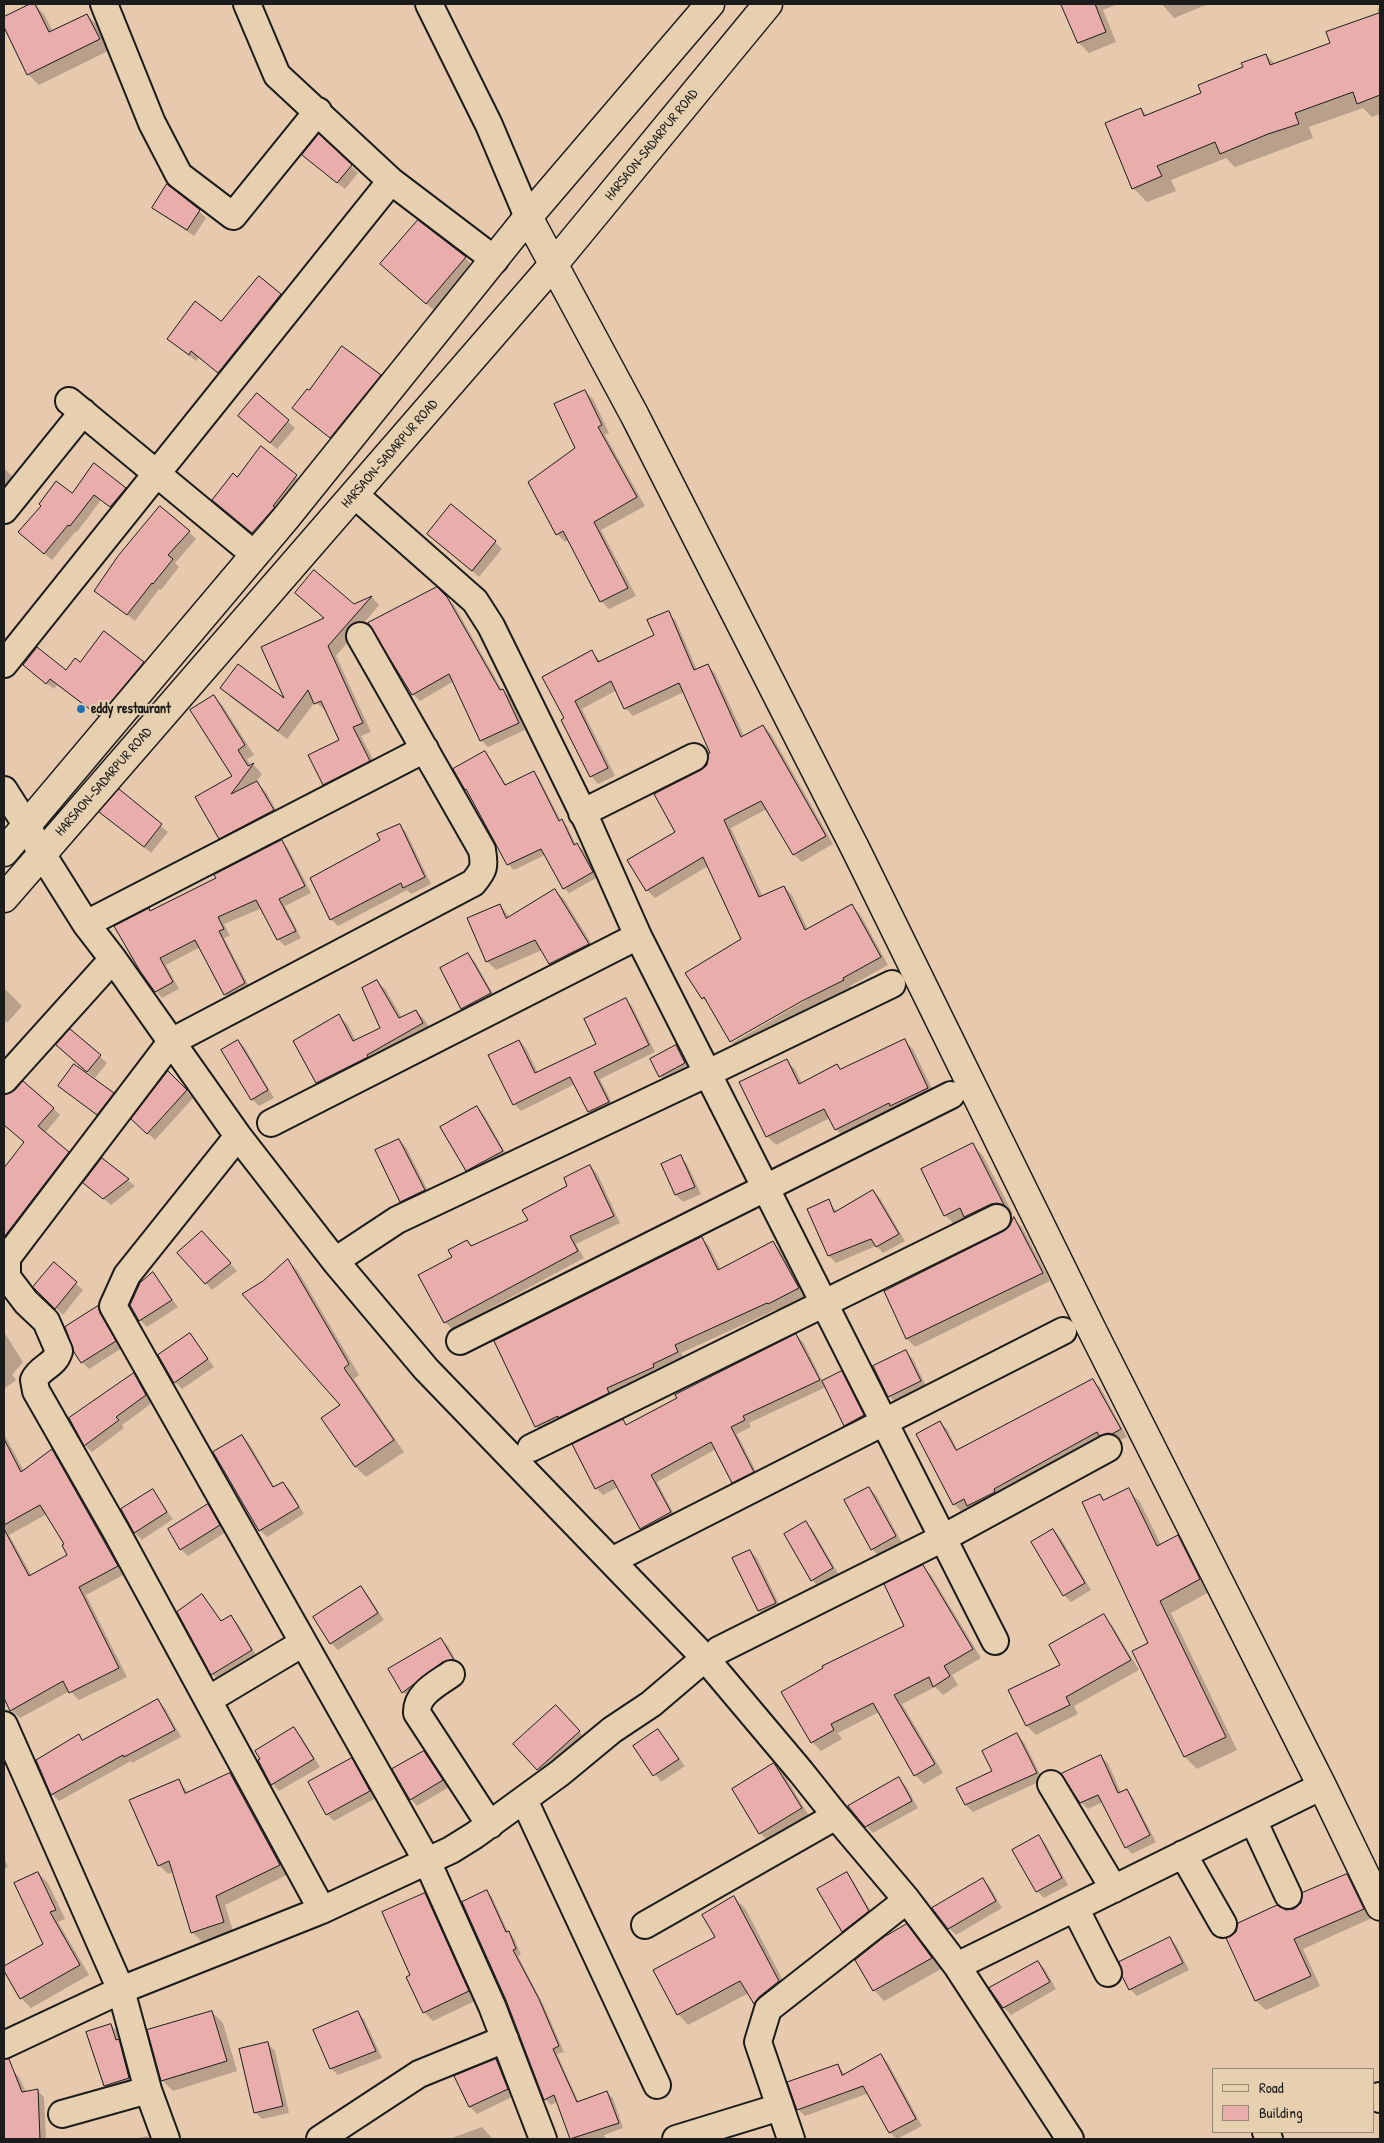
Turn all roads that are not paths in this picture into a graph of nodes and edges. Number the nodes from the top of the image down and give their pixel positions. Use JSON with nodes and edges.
{"nodes":[{"id":1,"x":104,"y":4,"type":"edge"},
{"id":2,"x":247,"y":4,"type":"edge"},
{"id":3,"x":429,"y":4,"type":"edge"},
{"id":4,"x":710,"y":4,"type":"edge"},
{"id":5,"x":768,"y":4,"type":"edge"},
{"id":6,"x":318,"y":111,"type":"junction"},
{"id":7,"x":391,"y":181,"type":"junction"},
{"id":8,"x":528,"y":217,"type":"junction"},
{"id":9,"x":495,"y":260,"type":"junction"},
{"id":10,"x":553,"y":265,"type":"junction"},
{"id":11,"x":157,"y":473,"type":"junction"},
{"id":12,"x":355,"y":494,"type":"junction"},
{"id":13,"x":4,"y":510,"type":"edge"},
{"id":14,"x":255,"y":554,"type":"junction"},
{"id":15,"x":360,"y":636,"type":"dead end"},
{"id":16,"x":4,"y":664,"type":"edge"},
{"id":17,"x":425,"y":749,"type":"junction"},
{"id":18,"x":694,"y":757,"type":"dead end"},
{"id":19,"x":4,"y":790,"type":"edge"},
{"id":20,"x":582,"y":812,"type":"junction"},
{"id":21,"x":28,"y":826,"type":"junction"},
{"id":22,"x":4,"y":852,"type":"edge"},
{"id":23,"x":42,"y":854,"type":"junction"},
{"id":24,"x":4,"y":898,"type":"edge"},
{"id":25,"x":86,"y":924,"type":"junction"},
{"id":26,"x":638,"y":936,"type":"junction"},
{"id":27,"x":113,"y":959,"type":"junction"},
{"id":28,"x":892,"y":984,"type":"dead end"},
{"id":29,"x":171,"y":1042,"type":"junction"},
{"id":30,"x":708,"y":1073,"type":"junction"},
{"id":31,"x":4,"y":1080,"type":"edge"},
{"id":32,"x":951,"y":1094,"type":"dead end"},
{"id":33,"x":271,"y":1124,"type":"dead end"},
{"id":34,"x":238,"y":1136,"type":"junction"},
{"id":35,"x":766,"y":1188,"type":"junction"},
{"id":36,"x":997,"y":1218,"type":"dead end"},
{"id":37,"x":335,"y":1261,"type":"junction"},
{"id":38,"x":824,"y":1303,"type":"junction"},
{"id":39,"x":1064,"y":1331,"type":"dead end"},
{"id":40,"x":460,"y":1341,"type":"dead end"},
{"id":41,"x":884,"y":1422,"type":"junction"},
{"id":42,"x":531,"y":1448,"type":"dead end"},
{"id":43,"x":1108,"y":1448,"type":"dead end"},
{"id":44,"x":943,"y":1538,"type":"junction"},
{"id":45,"x":612,"y":1560,"type":"junction"},
{"id":46,"x":995,"y":1641,"type":"dead end"},
{"id":47,"x":303,"y":1643,"type":"junction"},
{"id":48,"x":712,"y":1654,"type":"junction"},
{"id":49,"x":451,"y":1674,"type":"dead end"},
{"id":50,"x":208,"y":1700,"type":"junction"},
{"id":51,"x":5,"y":1730,"type":"edge"},
{"id":52,"x":1051,"y":1784,"type":"dead end"},
{"id":53,"x":1322,"y":1786,"type":"junction"},
{"id":54,"x":524,"y":1800,"type":"junction"},
{"id":55,"x":836,"y":1816,"type":"junction"},
{"id":56,"x":1253,"y":1820,"type":"junction"},
{"id":57,"x":490,"y":1825,"type":"junction"},
{"id":58,"x":1183,"y":1854,"type":"junction"},
{"id":59,"x":427,"y":1862,"type":"junction"},
{"id":60,"x":1114,"y":1889,"type":"junction"},
{"id":61,"x":1288,"y":1895,"type":"dead end"},
{"id":62,"x":908,"y":1900,"type":"junction"},
{"id":63,"x":1380,"y":1906,"type":"edge"},
{"id":64,"x":1075,"y":1908,"type":"junction"},
{"id":65,"x":322,"y":1910,"type":"junction"},
{"id":66,"x":1223,"y":1924,"type":"dead end"},
{"id":67,"x":645,"y":1925,"type":"dead end"},
{"id":68,"x":957,"y":1966,"type":"junction"},
{"id":69,"x":1108,"y":1973,"type":"dead end"},
{"id":70,"x":121,"y":1990,"type":"junction"},
{"id":71,"x":505,"y":2039,"type":"junction"},
{"id":72,"x":4,"y":2045,"type":"edge"},
{"id":73,"x":657,"y":2085,"type":"dead end"},
{"id":74,"x":148,"y":2090,"type":"junction"},
{"id":75,"x":780,"y":2107,"type":"junction"},
{"id":76,"x":62,"y":2114,"type":"dead end"},
{"id":77,"x":166,"y":2139,"type":"edge"},
{"id":78,"x":320,"y":2139,"type":"edge"},
{"id":79,"x":543,"y":2139,"type":"edge"},
{"id":80,"x":676,"y":2139,"type":"edge"},
{"id":81,"x":791,"y":2139,"type":"edge"},
{"id":82,"x":1070,"y":2139,"type":"edge"}],
"edges":[{"from":1,"to":6,"type":"street"},
{"from":2,"to":6,"type":"street"},
{"from":3,"to":8,"type":"street"},
{"from":4,"to":8,"type":"street"},
{"from":5,"to":10,"type":"street","name":"HARSAON-SADARPUR ROAD"},
{"from":6,"to":7,"type":"street"},
{"from":7,"to":9,"type":"street"},
{"from":7,"to":11,"type":"street"},
{"from":8,"to":9,"type":"street"},
{"from":8,"to":10,"type":"street"},
{"from":9,"to":14,"type":"street"},
{"from":10,"to":12,"type":"street","name":"HARSAON-SADARPUR ROAD"},
{"from":10,"to":53,"type":"street"},
{"from":11,"to":13,"type":"street"},
{"from":11,"to":14,"type":"street"},
{"from":11,"to":16,"type":"street"},
{"from":12,"to":20,"type":"street"},
{"from":12,"to":23,"type":"street","name":"HARSAON-SADARPUR ROAD"},
{"from":14,"to":21,"type":"street"},
{"from":15,"to":17,"type":"street"},
{"from":17,"to":25,"type":"street"},
{"from":17,"to":29,"type":"street"},
{"from":18,"to":20,"type":"street"},
{"from":19,"to":21,"type":"street"},
{"from":20,"to":26,"type":"street"},
{"from":21,"to":22,"type":"street"},
{"from":21,"to":23,"type":"street"},
{"from":23,"to":24,"type":"street","name":"HARSAON-SADARPUR ROAD"},
{"from":23,"to":25,"type":"street"},
{"from":25,"to":27,"type":"street"},
{"from":26,"to":30,"type":"street"},
{"from":26,"to":33,"type":"street"},
{"from":27,"to":29,"type":"street"},
{"from":27,"to":31,"type":"street"},
{"from":28,"to":30,"type":"street"},
{"from":29,"to":34,"type":"street"},
{"from":29,"to":50,"type":"street"},
{"from":30,"to":35,"type":"street"},
{"from":30,"to":37,"type":"street"},
{"from":32,"to":35,"type":"street"},
{"from":34,"to":37,"type":"street"},
{"from":34,"to":47,"type":"street"},
{"from":35,"to":38,"type":"street"},
{"from":35,"to":40,"type":"street"},
{"from":36,"to":38,"type":"street"},
{"from":37,"to":45,"type":"street"},
{"from":38,"to":41,"type":"street"},
{"from":38,"to":42,"type":"street"},
{"from":39,"to":41,"type":"street"},
{"from":41,"to":44,"type":"street"},
{"from":41,"to":45,"type":"street"},
{"from":43,"to":44,"type":"street"},
{"from":44,"to":46,"type":"street"},
{"from":44,"to":48,"type":"street"},
{"from":45,"to":48,"type":"street"},
{"from":47,"to":50,"type":"street"},
{"from":47,"to":59,"type":"street"},
{"from":48,"to":54,"type":"street"},
{"from":48,"to":55,"type":"street"},
{"from":49,"to":57,"type":"street"},
{"from":50,"to":65,"type":"street"},
{"from":51,"to":70,"type":"street"},
{"from":52,"to":60,"type":"street"},
{"from":53,"to":56,"type":"street"},
{"from":53,"to":63,"type":"street"},
{"from":54,"to":57,"type":"street"},
{"from":54,"to":73,"type":"street"},
{"from":55,"to":62,"type":"street"},
{"from":55,"to":67,"type":"street"},
{"from":56,"to":58,"type":"street"},
{"from":56,"to":61,"type":"street"},
{"from":57,"to":59,"type":"street"},
{"from":58,"to":60,"type":"street"},
{"from":58,"to":66,"type":"street"},
{"from":59,"to":65,"type":"street"},
{"from":59,"to":71,"type":"street"},
{"from":60,"to":64,"type":"street"},
{"from":62,"to":68,"type":"street"},
{"from":62,"to":75,"type":"street"},
{"from":64,"to":68,"type":"street"},
{"from":64,"to":69,"type":"street"},
{"from":65,"to":70,"type":"street"},
{"from":68,"to":82,"type":"street"},
{"from":70,"to":72,"type":"street"},
{"from":70,"to":74,"type":"street"},
{"from":71,"to":78,"type":"street"},
{"from":71,"to":79,"type":"street"},
{"from":74,"to":76,"type":"street"},
{"from":74,"to":77,"type":"street"},
{"from":75,"to":80,"type":"street"},
{"from":75,"to":81,"type":"street"}]}
